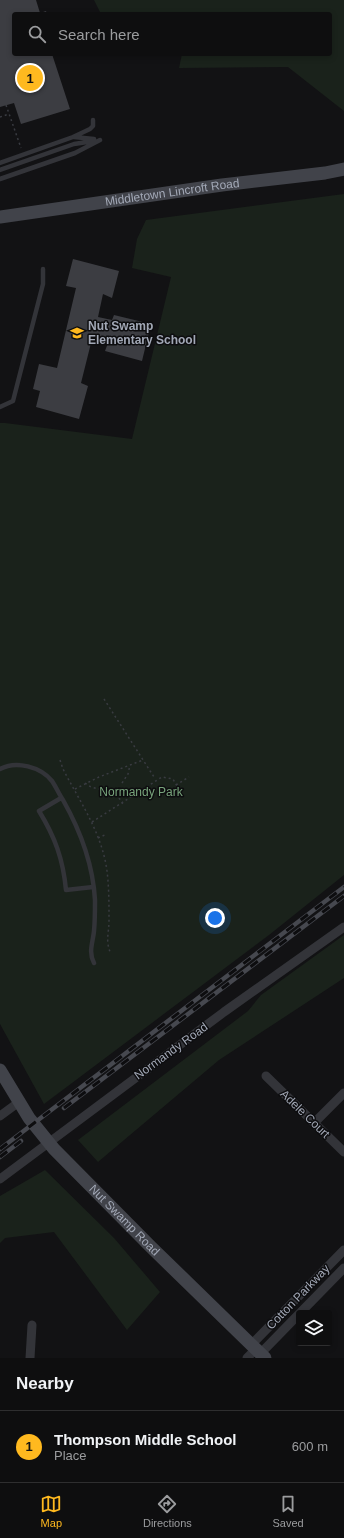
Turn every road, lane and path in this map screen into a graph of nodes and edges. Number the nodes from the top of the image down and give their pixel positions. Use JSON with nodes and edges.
{"nodes":[{"id":1,"x":6,"y":105,"type":"dead end"},
{"id":2,"x":9,"y":114,"type":"junction"},
{"id":3,"x":0,"y":118,"type":"edge"},
{"id":4,"x":92,"y":120,"type":"dead end"},
{"id":5,"x":73,"y":137,"type":"junction"},
{"id":6,"x":100,"y":140,"type":"junction"},
{"id":7,"x":21,"y":148,"type":"dead end"},
{"id":8,"x":0,"y":163,"type":"edge"},
{"id":9,"x":344,"y":169,"type":"edge"},
{"id":10,"x":0,"y":170,"type":"edge"},
{"id":11,"x":0,"y":179,"type":"edge"},
{"id":12,"x":0,"y":217,"type":"edge"},
{"id":13,"x":44,"y":269,"type":"dead end"},
{"id":14,"x":0,"y":407,"type":"edge"},
{"id":15,"x":104,"y":699,"type":"dead end"},
{"id":16,"x":60,"y":760,"type":"dead end"},
{"id":17,"x":143,"y":760,"type":"junction"},
{"id":18,"x":130,"y":765,"type":"junction"},
{"id":19,"x":0,"y":769,"type":"edge"},
{"id":20,"x":154,"y":777,"type":"dead end"},
{"id":21,"x":189,"y":777,"type":"dead end"},
{"id":22,"x":86,"y":783,"type":"junction"},
{"id":23,"x":122,"y":783,"type":"dead end"},
{"id":24,"x":176,"y":785,"type":"junction"},
{"id":25,"x":75,"y":789,"type":"junction"},
{"id":26,"x":103,"y":790,"type":"dead end"},
{"id":27,"x":181,"y":793,"type":"dead end"},
{"id":28,"x":61,"y":798,"type":"junction"},
{"id":29,"x":119,"y":798,"type":"dead end"},
{"id":30,"x":122,"y":803,"type":"junction"},
{"id":31,"x":124,"y":806,"type":"dead end"},
{"id":32,"x":92,"y":822,"type":"junction"},
{"id":33,"x":107,"y":834,"type":"dead end"},
{"id":34,"x":98,"y":838,"type":"junction"},
{"id":35,"x":93,"y":887,"type":"junction"},
{"id":36,"x":344,"y":927,"type":"edge"},
{"id":37,"x":111,"y":954,"type":"dead end"},
{"id":38,"x":94,"y":963,"type":"dead end"},
{"id":39,"x":0,"y":1070,"type":"edge"},
{"id":40,"x":266,"y":1076,"type":"dead end"},
{"id":41,"x":344,"y":1093,"type":"edge"},
{"id":42,"x":19,"y":1102,"type":"junction"},
{"id":43,"x":0,"y":1116,"type":"edge"},
{"id":44,"x":314,"y":1123,"type":"junction"},
{"id":45,"x":48,"y":1143,"type":"junction"},
{"id":46,"x":344,"y":1152,"type":"edge"},
{"id":47,"x":0,"y":1179,"type":"edge"},
{"id":48,"x":344,"y":1250,"type":"edge"},
{"id":49,"x":344,"y":1268,"type":"edge"},
{"id":50,"x":324,"y":1270,"type":"junction"},
{"id":51,"x":334,"y":1278,"type":"junction"},
{"id":52,"x":304,"y":1310,"type":"edge"},
{"id":53,"x":296,"y":1318,"type":"edge"},
{"id":54,"x":32,"y":1324,"type":"dead end"},
{"id":55,"x":256,"y":1353,"type":"edge"},
{"id":56,"x":30,"y":1358,"type":"edge"}],
"edges":[{"from":1,"to":2,"type":"path"},
{"from":2,"to":3,"type":"path"},
{"from":2,"to":7,"type":"path"},
{"from":4,"to":5,"type":"lane"},
{"from":5,"to":6,"type":"lane"},
{"from":5,"to":8,"type":"lane"},
{"from":6,"to":10,"type":"lane"},
{"from":6,"to":11,"type":"lane"},
{"from":9,"to":12,"type":"main road","name":"Middletown Lincroft Road"},
{"from":13,"to":14,"type":"lane"},
{"from":15,"to":17,"type":"path"},
{"from":16,"to":25,"type":"path"},
{"from":17,"to":18,"type":"path"},
{"from":17,"to":20,"type":"path"},
{"from":18,"to":22,"type":"path"},
{"from":18,"to":23,"type":"path"},
{"from":19,"to":28,"type":"lane"},
{"from":21,"to":24,"type":"path"},
{"from":22,"to":25,"type":"path"},
{"from":22,"to":26,"type":"path"},
{"from":24,"to":27,"type":"path"},
{"from":24,"to":30,"type":"path"},
{"from":25,"to":32,"type":"path"},
{"from":28,"to":35,"type":"lane"},
{"from":28,"to":35,"type":"lane"},
{"from":29,"to":30,"type":"path"},
{"from":30,"to":31,"type":"path"},
{"from":30,"to":32,"type":"path"},
{"from":32,"to":34,"type":"path"},
{"from":33,"to":34,"type":"path"},
{"from":34,"to":37,"type":"path"},
{"from":35,"to":38,"type":"lane"},
{"from":36,"to":45,"type":"street","name":"Normandy Road"},
{"from":39,"to":42,"type":"main road","name":"Nut Swamp Road"},
{"from":40,"to":44,"type":"street","name":"Adele Court"},
{"from":41,"to":44,"type":"street"},
{"from":42,"to":43,"type":"street"},
{"from":42,"to":45,"type":"main road","name":"Nut Swamp Road"},
{"from":44,"to":46,"type":"street","name":"Adele Court"},
{"from":45,"to":47,"type":"street","name":"Normandy Road"},
{"from":45,"to":55,"type":"main road","name":"Nut Swamp Road"},
{"from":48,"to":50,"type":"street","name":"Cotton Parkway"},
{"from":49,"to":51,"type":"street","name":"Cotton Parkway"},
{"from":50,"to":51,"type":"street"},
{"from":50,"to":55,"type":"street","name":"Cotton Parkway"},
{"from":51,"to":52,"type":"street","name":"Cotton Parkway"},
{"from":53,"to":55,"type":"street","name":"Cotton Parkway"},
{"from":54,"to":56,"type":"street"}]}
